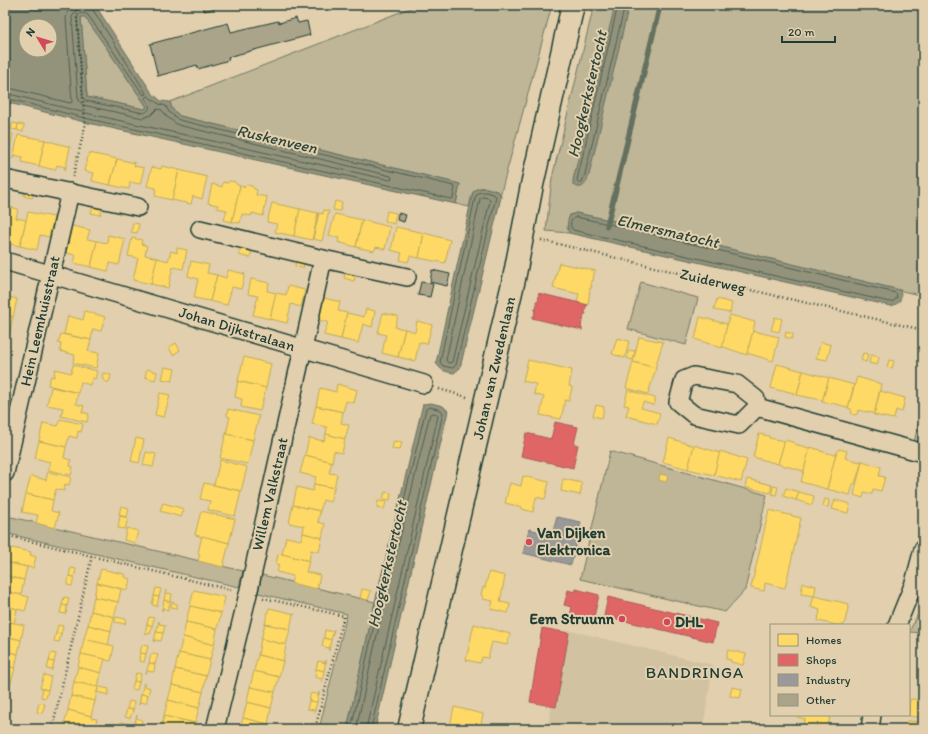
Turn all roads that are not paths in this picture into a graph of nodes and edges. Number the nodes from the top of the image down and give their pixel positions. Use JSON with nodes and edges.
{"nodes":[{"id":1,"x":573,"y":5,"type":"edge"},
{"id":2,"x":5,"y":179,"type":"edge"},
{"id":3,"x":70,"y":192,"type":"junction"},
{"id":4,"x":138,"y":207,"type":"dead end"},
{"id":5,"x":200,"y":229,"type":"dead end"},
{"id":6,"x":323,"y":259,"type":"junction"},
{"id":7,"x":5,"y":261,"type":"edge"},
{"id":8,"x":52,"y":274,"type":"junction"},
{"id":9,"x":407,"y":277,"type":"dead end"},
{"id":10,"x":302,"y":349,"type":"junction"},
{"id":11,"x":424,"y":384,"type":"road end"},
{"id":12,"x":757,"y":407,"type":"dead end"},
{"id":13,"x":923,"y":453,"type":"edge"},
{"id":14,"x":5,"y":473,"type":"edge"},
{"id":15,"x":923,"y":549,"type":"edge"},
{"id":16,"x":898,"y":624,"type":"edge"},
{"id":17,"x":872,"y":716,"type":"edge"},
{"id":18,"x":215,"y":729,"type":"edge"},
{"id":19,"x":409,"y":729,"type":"edge"},
{"id":20,"x":870,"y":729,"type":"edge"}],
"edges":[{"from":1,"to":19,"type":"main road","name":"Johan van Zwedenlaan"},
{"from":2,"to":3,"type":"street"},
{"from":3,"to":4,"type":"street"},
{"from":3,"to":8,"type":"street","name":"Hein Leemhuisstraat"},
{"from":5,"to":6,"type":"street"},
{"from":6,"to":9,"type":"street"},
{"from":6,"to":10,"type":"street","name":"Willem Valkstraat"},
{"from":7,"to":8,"type":"street","name":"Johan Dijkstralaan"},
{"from":8,"to":10,"type":"street","name":"Johan Dijkstralaan"},
{"from":8,"to":14,"type":"street","name":"Hein Leemhuisstraat"},
{"from":10,"to":11,"type":"street","name":"Johan Dijkstralaan"},
{"from":10,"to":18,"type":"street","name":"Willem Valkstraat"},
{"from":12,"to":13,"type":"street"},
{"from":15,"to":16,"type":"street"},
{"from":17,"to":20,"type":"street"}]}
